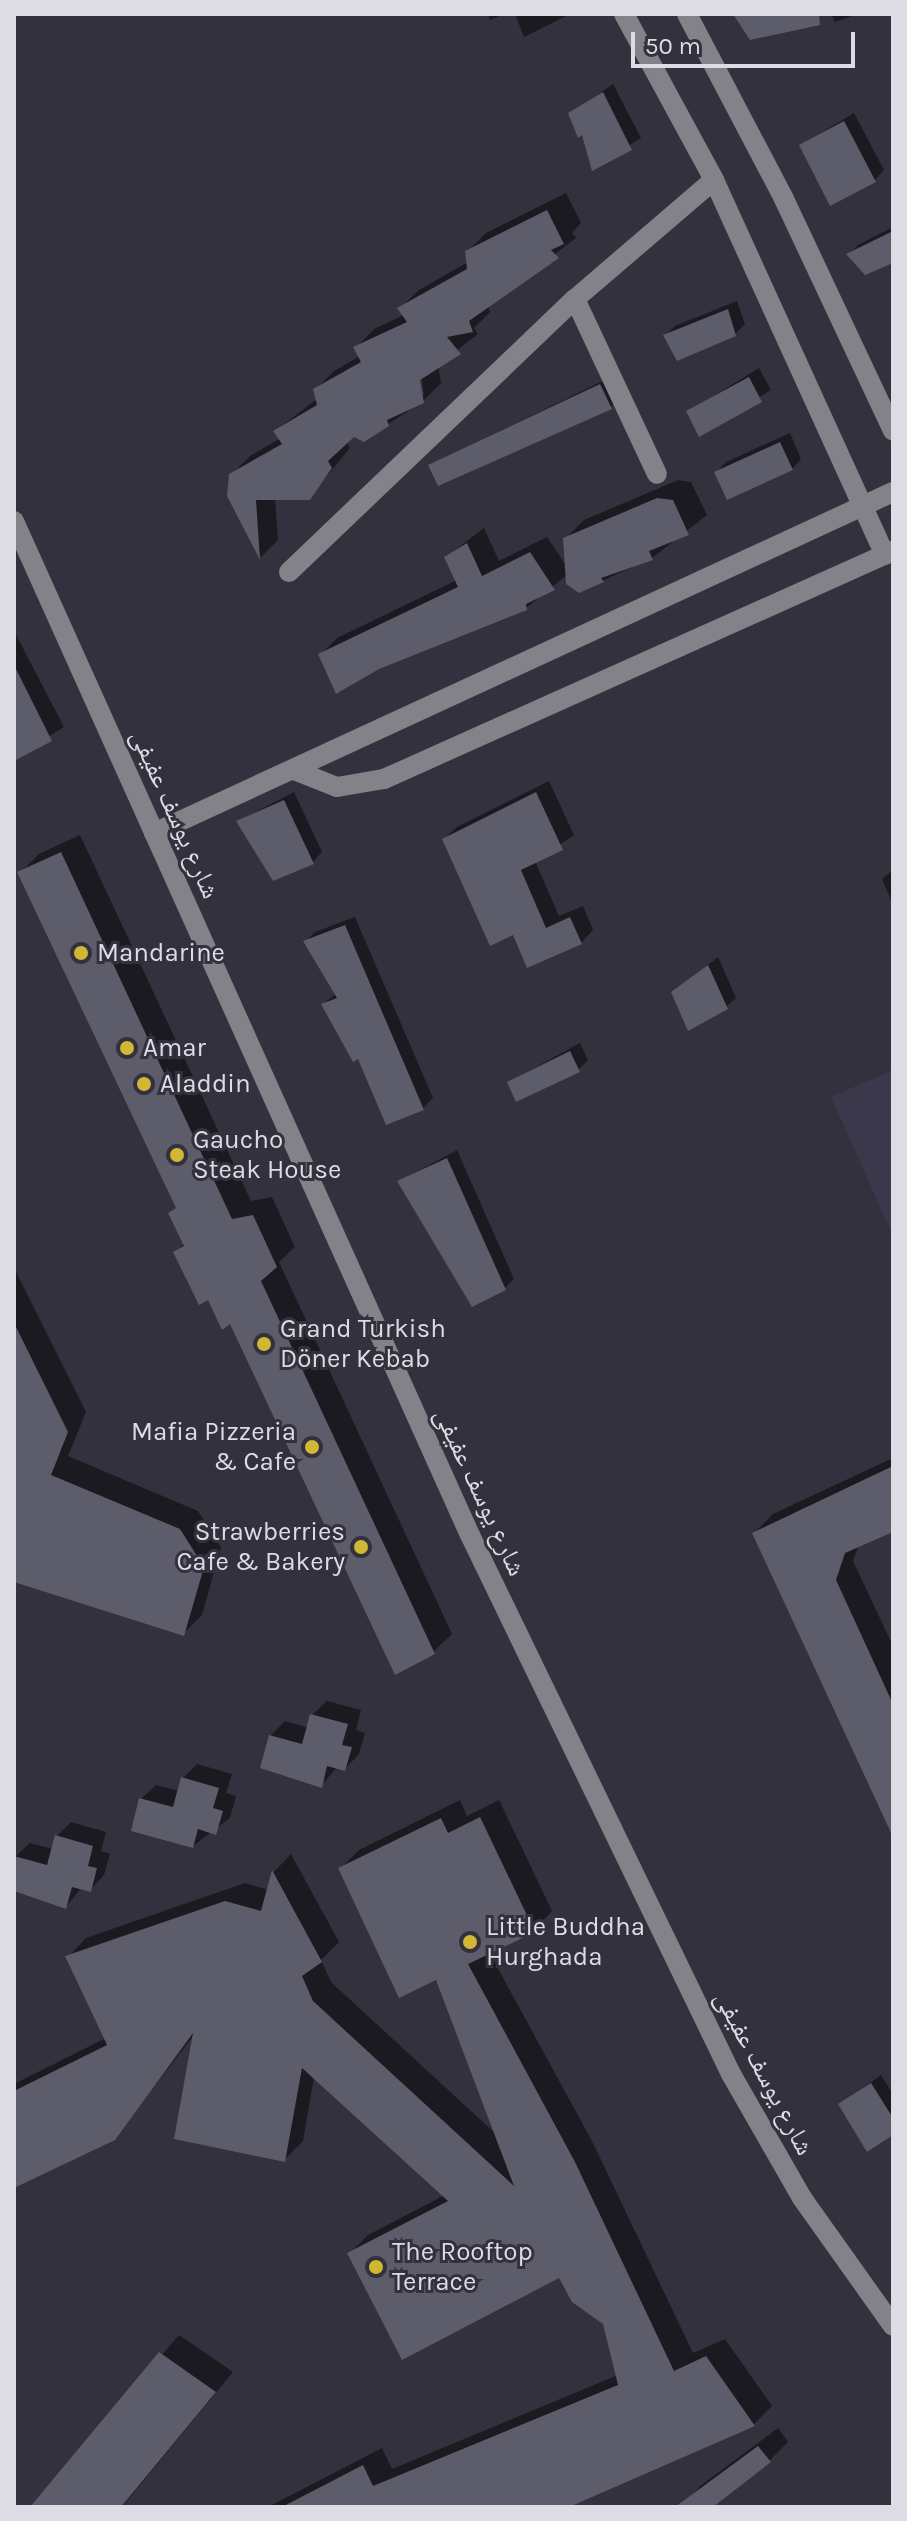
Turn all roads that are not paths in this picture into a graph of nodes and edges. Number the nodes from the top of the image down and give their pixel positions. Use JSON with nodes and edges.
{"nodes":[{"id":1,"x":624,"y":14,"type":"edge"},
{"id":2,"x":687,"y":14,"type":"edge"},
{"id":3,"x":714,"y":180,"type":"junction"},
{"id":4,"x":575,"y":299,"type":"junction"},
{"id":5,"x":893,"y":431,"type":"edge"},
{"id":6,"x":657,"y":474,"type":"dead end"},
{"id":7,"x":893,"y":492,"type":"edge"},
{"id":8,"x":866,"y":508,"type":"junction"},
{"id":9,"x":14,"y":521,"type":"edge"},
{"id":10,"x":889,"y":553,"type":"edge"},
{"id":11,"x":289,"y":572,"type":"dead end"},
{"id":12,"x":294,"y":770,"type":"junction"},
{"id":13,"x":154,"y":833,"type":"junction"},
{"id":14,"x":893,"y":2326,"type":"edge"}],
"edges":[{"from":1,"to":3,"type":"street"},
{"from":2,"to":5,"type":"street"},
{"from":3,"to":4,"type":"street"},
{"from":3,"to":8,"type":"street"},
{"from":4,"to":6,"type":"street"},
{"from":4,"to":11,"type":"street"},
{"from":7,"to":8,"type":"street"},
{"from":8,"to":10,"type":"street"},
{"from":8,"to":12,"type":"street"},
{"from":9,"to":13,"type":"street","name":"شارع يوسف عفيفى"},
{"from":10,"to":12,"type":"street"},
{"from":12,"to":13,"type":"street"},
{"from":13,"to":14,"type":"street","name":"شارع يوسف عفيفى"}]}
